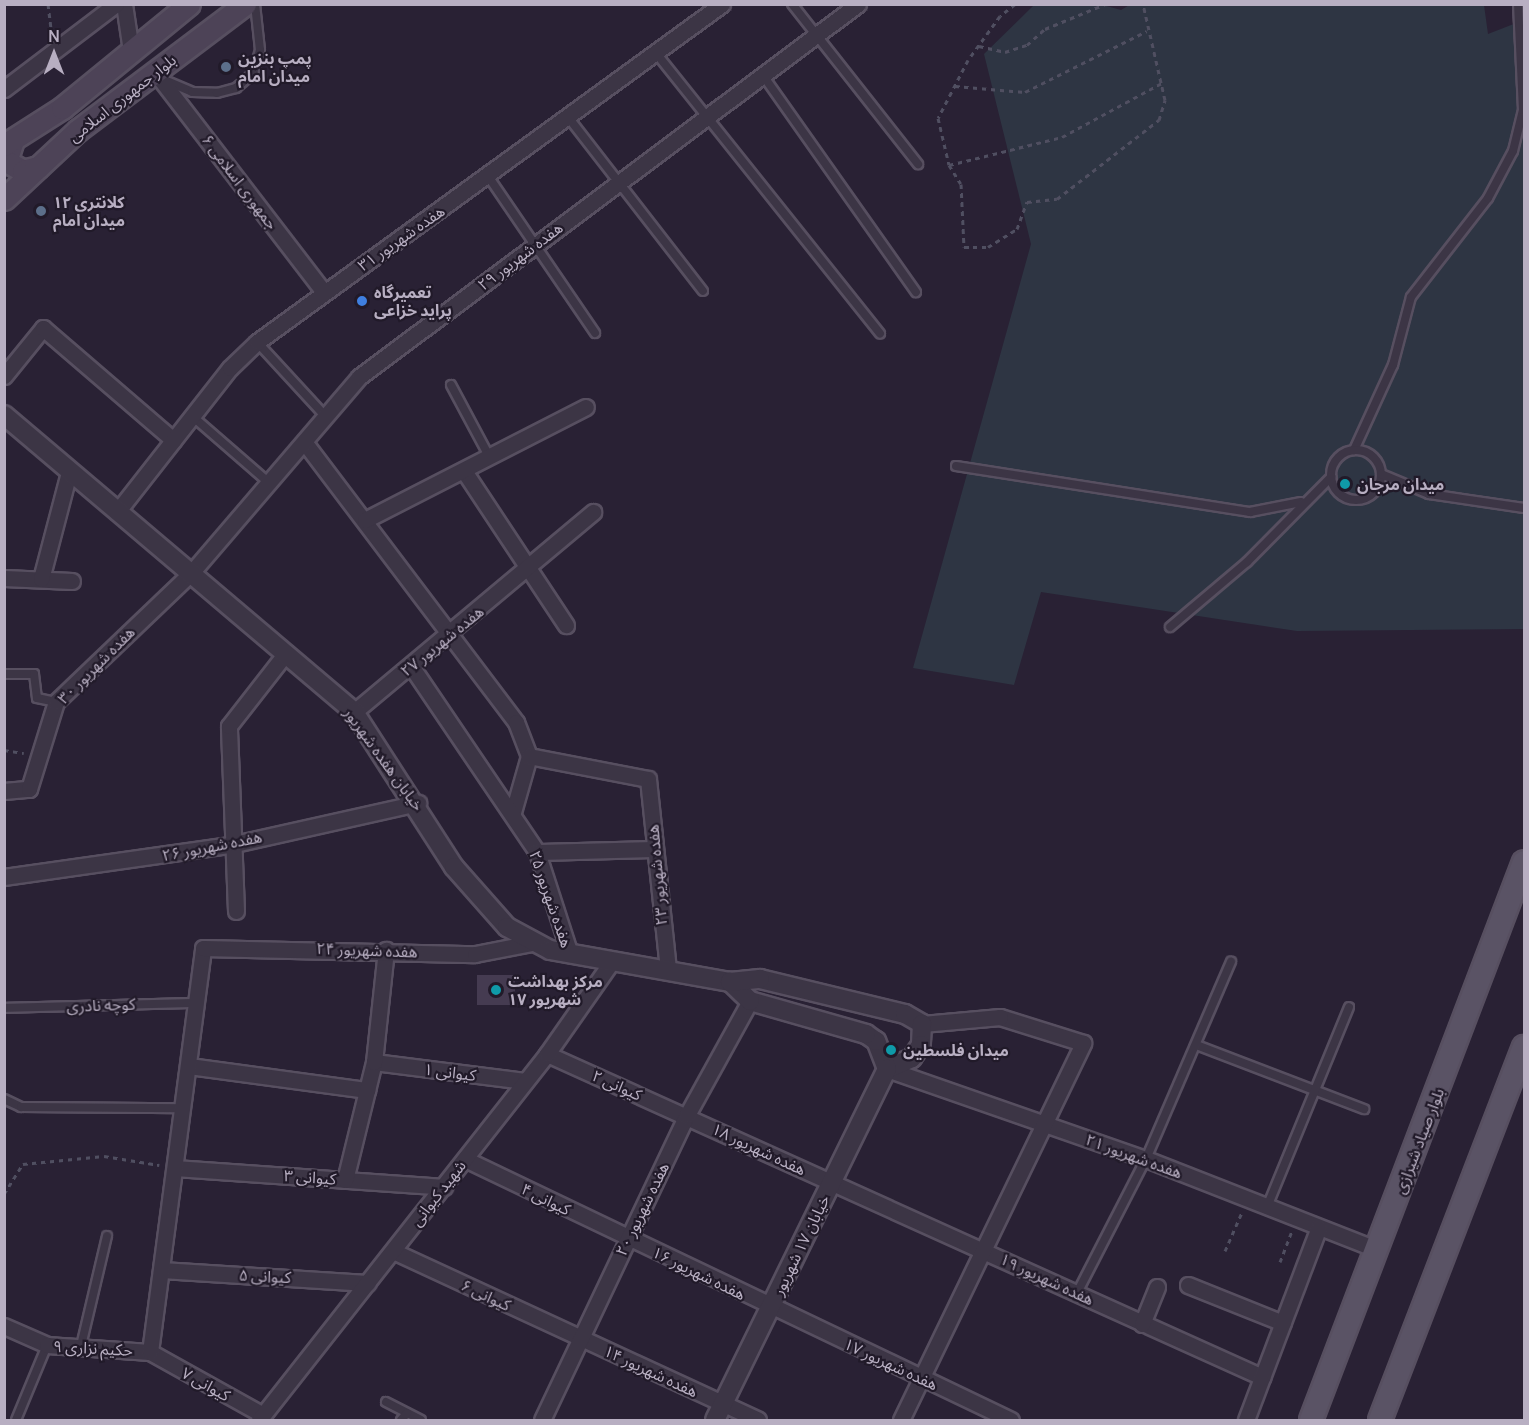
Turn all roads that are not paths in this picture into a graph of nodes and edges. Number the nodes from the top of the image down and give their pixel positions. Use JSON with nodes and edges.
{"nodes":[{"id":1,"x":116,"y":4,"type":"edge"},
{"id":2,"x":124,"y":4,"type":"edge"},
{"id":3,"x":189,"y":4,"type":"edge"},
{"id":4,"x":245,"y":4,"type":"edge"},
{"id":5,"x":255,"y":4,"type":"edge"},
{"id":6,"x":723,"y":4,"type":"edge"},
{"id":7,"x":792,"y":4,"type":"edge"},
{"id":8,"x":858,"y":4,"type":"edge"},
{"id":9,"x":1518,"y":4,"type":"edge"},
{"id":10,"x":816,"y":35,"type":"junction"},
{"id":11,"x":131,"y":51,"type":"junction"},
{"id":12,"x":656,"y":53,"type":"junction"},
{"id":13,"x":155,"y":72,"type":"junction"},
{"id":14,"x":762,"y":74,"type":"junction"},
{"id":15,"x":4,"y":89,"type":"edge"},
{"id":16,"x":708,"y":113,"type":"junction"},
{"id":17,"x":568,"y":117,"type":"junction"},
{"id":18,"x":9,"y":142,"type":"edge"},
{"id":19,"x":918,"y":164,"type":"dead end"},
{"id":20,"x":38,"y":167,"type":"junction"},
{"id":21,"x":488,"y":176,"type":"junction"},
{"id":22,"x":620,"y":180,"type":"junction"},
{"id":23,"x":4,"y":199,"type":"edge"},
{"id":24,"x":535,"y":245,"type":"junction"},
{"id":25,"x":703,"y":291,"type":"dead end"},
{"id":26,"x":324,"y":292,"type":"junction"},
{"id":27,"x":916,"y":292,"type":"dead end"},
{"id":28,"x":595,"y":333,"type":"dead end"},
{"id":29,"x":880,"y":334,"type":"dead end"},
{"id":30,"x":257,"y":342,"type":"junction"},
{"id":31,"x":4,"y":376,"type":"edge"},
{"id":32,"x":452,"y":385,"type":"dead end"},
{"id":33,"x":586,"y":407,"type":"dead end"},
{"id":34,"x":4,"y":415,"type":"edge"},
{"id":35,"x":191,"y":415,"type":"junction"},
{"id":36,"x":326,"y":417,"type":"junction"},
{"id":37,"x":173,"y":440,"type":"junction"},
{"id":38,"x":305,"y":443,"type":"junction"},
{"id":39,"x":1354,"y":450,"type":"junction"},
{"id":40,"x":490,"y":458,"type":"junction"},
{"id":41,"x":956,"y":466,"type":"dead end"},
{"id":42,"x":464,"y":471,"type":"junction"},
{"id":43,"x":69,"y":472,"type":"junction"},
{"id":44,"x":1381,"y":474,"type":"junction"},
{"id":45,"x":1330,"y":477,"type":"junction"},
{"id":46,"x":267,"y":481,"type":"junction"},
{"id":47,"x":1301,"y":502,"type":"junction"},
{"id":48,"x":1524,"y":508,"type":"edge"},
{"id":49,"x":117,"y":512,"type":"junction"},
{"id":50,"x":593,"y":512,"type":"dead end"},
{"id":51,"x":365,"y":520,"type":"junction"},
{"id":52,"x":530,"y":569,"type":"junction"},
{"id":53,"x":192,"y":572,"type":"junction"},
{"id":54,"x":4,"y":578,"type":"edge"},
{"id":55,"x":41,"y":579,"type":"junction"},
{"id":56,"x":72,"y":581,"type":"dead end"},
{"id":57,"x":566,"y":625,"type":"dead end"},
{"id":58,"x":1170,"y":627,"type":"dead end"},
{"id":59,"x":449,"y":635,"type":"junction"},
{"id":60,"x":286,"y":653,"type":"junction"},
{"id":61,"x":411,"y":666,"type":"junction"},
{"id":62,"x":4,"y":674,"type":"edge"},
{"id":63,"x":56,"y":702,"type":"junction"},
{"id":64,"x":354,"y":712,"type":"junction"},
{"id":65,"x":529,"y":756,"type":"junction"},
{"id":66,"x":4,"y":791,"type":"edge"},
{"id":67,"x":418,"y":803,"type":"junction"},
{"id":68,"x":513,"y":812,"type":"junction"},
{"id":69,"x":230,"y":844,"type":"junction"},
{"id":70,"x":655,"y":849,"type":"junction"},
{"id":71,"x":537,"y":852,"type":"junction"},
{"id":72,"x":1524,"y":862,"type":"edge"},
{"id":73,"x":4,"y":877,"type":"edge"},
{"id":74,"x":236,"y":910,"type":"dead end"},
{"id":75,"x":531,"y":944,"type":"junction"},
{"id":76,"x":386,"y":951,"type":"junction"},
{"id":77,"x":570,"y":954,"type":"junction"},
{"id":78,"x":612,"y":961,"type":"junction"},
{"id":79,"x":1231,"y":962,"type":"dead end"},
{"id":80,"x":668,"y":970,"type":"junction"},
{"id":81,"x":730,"y":982,"type":"junction"},
{"id":82,"x":750,"y":1001,"type":"junction"},
{"id":83,"x":197,"y":1003,"type":"junction"},
{"id":84,"x":1349,"y":1007,"type":"dead end"},
{"id":85,"x":4,"y":1008,"type":"edge"},
{"id":86,"x":922,"y":1024,"type":"junction"},
{"id":87,"x":1198,"y":1046,"type":"junction"},
{"id":88,"x":1524,"y":1047,"type":"edge"},
{"id":89,"x":547,"y":1054,"type":"junction"},
{"id":90,"x":374,"y":1062,"type":"junction"},
{"id":91,"x":189,"y":1066,"type":"junction"},
{"id":92,"x":887,"y":1069,"type":"junction"},
{"id":93,"x":525,"y":1081,"type":"junction"},
{"id":94,"x":1317,"y":1089,"type":"junction"},
{"id":95,"x":367,"y":1090,"type":"junction"},
{"id":96,"x":4,"y":1099,"type":"edge"},
{"id":97,"x":183,"y":1107,"type":"junction"},
{"id":98,"x":1364,"y":1109,"type":"dead end"},
{"id":99,"x":687,"y":1115,"type":"junction"},
{"id":100,"x":1046,"y":1124,"type":"junction"},
{"id":101,"x":465,"y":1159,"type":"junction"},
{"id":102,"x":1146,"y":1159,"type":"junction"},
{"id":103,"x":175,"y":1167,"type":"junction"},
{"id":104,"x":345,"y":1180,"type":"junction"},
{"id":105,"x":831,"y":1183,"type":"junction"},
{"id":106,"x":444,"y":1187,"type":"junction"},
{"id":107,"x":1267,"y":1207,"type":"junction"},
{"id":108,"x":1319,"y":1227,"type":"junction"},
{"id":109,"x":107,"y":1236,"type":"dead end"},
{"id":110,"x":627,"y":1238,"type":"junction"},
{"id":111,"x":983,"y":1250,"type":"junction"},
{"id":112,"x":1377,"y":1250,"type":"junction"},
{"id":113,"x":393,"y":1251,"type":"junction"},
{"id":114,"x":161,"y":1270,"type":"junction"},
{"id":115,"x":368,"y":1283,"type":"junction"},
{"id":116,"x":1188,"y":1285,"type":"dead end"},
{"id":117,"x":1156,"y":1287,"type":"dead end"},
{"id":118,"x":1077,"y":1293,"type":"junction"},
{"id":119,"x":770,"y":1308,"type":"junction"},
{"id":120,"x":1283,"y":1323,"type":"junction"},
{"id":121,"x":1142,"y":1324,"type":"junction"},
{"id":122,"x":4,"y":1326,"type":"edge"},
{"id":123,"x":580,"y":1338,"type":"junction"},
{"id":124,"x":47,"y":1345,"type":"junction"},
{"id":125,"x":81,"y":1346,"type":"junction"},
{"id":126,"x":150,"y":1352,"type":"junction"},
{"id":127,"x":1262,"y":1377,"type":"junction"},
{"id":128,"x":921,"y":1378,"type":"junction"},
{"id":129,"x":386,"y":1402,"type":"dead end"},
{"id":130,"x":719,"y":1412,"type":"edge"},
{"id":131,"x":406,"y":1413,"type":"junction"},
{"id":132,"x":264,"y":1419,"type":"edge"},
{"id":133,"x":16,"y":1420,"type":"edge"},
{"id":134,"x":401,"y":1420,"type":"edge"},
{"id":135,"x":421,"y":1420,"type":"edge"},
{"id":136,"x":542,"y":1420,"type":"edge"},
{"id":137,"x":758,"y":1420,"type":"edge"},
{"id":138,"x":901,"y":1420,"type":"edge"},
{"id":139,"x":1011,"y":1420,"type":"edge"},
{"id":140,"x":1246,"y":1420,"type":"edge"},
{"id":141,"x":1311,"y":1420,"type":"edge"},
{"id":142,"x":1380,"y":1420,"type":"edge"}],
"edges":[{"from":1,"to":15,"type":"street"},
{"from":2,"to":11,"type":"street"},
{"from":3,"to":11,"type":"main road","name":"بلوار جمهوری اسلامی"},
{"from":4,"to":13,"type":"main road","name":"بلوار جمهوری اسلامی"},
{"from":5,"to":13,"type":"lane"},
{"from":6,"to":12,"type":"street","name":"هفده شهریور ۳۱"},
{"from":7,"to":10,"type":"lane"},
{"from":8,"to":10,"type":"street","name":"هفده شهریور ۲۹"},
{"from":9,"to":39,"type":"lane"},
{"from":10,"to":14,"type":"street","name":"هفده شهریور ۲۹"},
{"from":10,"to":19,"type":"lane"},
{"from":11,"to":18,"type":"main road","name":"بلوار جمهوری اسلامی"},
{"from":12,"to":16,"type":"lane"},
{"from":12,"to":17,"type":"street","name":"هفده شهریور ۳۱"},
{"from":13,"to":20,"type":"main road","name":"بلوار جمهوری اسلامی"},
{"from":13,"to":26,"type":"street","name":"جمهوری اسلامی ۶"},
{"from":14,"to":16,"type":"street","name":"هفده شهریور ۲۹"},
{"from":14,"to":27,"type":"lane"},
{"from":16,"to":22,"type":"street","name":"هفده شهریور ۲۹"},
{"from":16,"to":29,"type":"lane"},
{"from":17,"to":21,"type":"street","name":"هفده شهریور ۳۱"},
{"from":17,"to":22,"type":"lane"},
{"from":18,"to":20,"type":"main road"},
{"from":20,"to":23,"type":"main road","name":"بلوار جمهوری اسلامی"},
{"from":21,"to":24,"type":"lane"},
{"from":21,"to":26,"type":"street","name":"هفده شهریور ۳۱"},
{"from":22,"to":24,"type":"street","name":"هفده شهریور ۲۹"},
{"from":22,"to":25,"type":"lane"},
{"from":24,"to":28,"type":"lane"},
{"from":24,"to":36,"type":"street","name":"هفده شهریور ۲۹"},
{"from":26,"to":30,"type":"street","name":"هفده شهریور ۳۱"},
{"from":30,"to":35,"type":"street","name":"هفده شهریور ۳۱"},
{"from":30,"to":36,"type":"lane"},
{"from":31,"to":37,"type":"street"},
{"from":32,"to":40,"type":"lane"},
{"from":33,"to":40,"type":"street"},
{"from":34,"to":43,"type":"street","name":"خیابان هفده شهریور"},
{"from":35,"to":37,"type":"street","name":"هفده شهریور ۳۱"},
{"from":35,"to":46,"type":"lane"},
{"from":36,"to":38,"type":"street","name":"هفده شهریور ۲۹"},
{"from":37,"to":49,"type":"street","name":"هفده شهریور ۳۱"},
{"from":38,"to":46,"type":"street","name":"هفده شهریور ۲۹"},
{"from":38,"to":51,"type":"street"},
{"from":39,"to":44,"type":"lane"},
{"from":39,"to":45,"type":"lane"},
{"from":40,"to":42,"type":"street"},
{"from":41,"to":47,"type":"lane"},
{"from":42,"to":51,"type":"street"},
{"from":42,"to":52,"type":"street"},
{"from":43,"to":49,"type":"street","name":"خیابان هفده شهریور"},
{"from":43,"to":55,"type":"street"},
{"from":44,"to":45,"type":"lane"},
{"from":44,"to":48,"type":"lane"},
{"from":45,"to":47,"type":"lane"},
{"from":46,"to":53,"type":"street","name":"هفده شهریور ۲۹"},
{"from":47,"to":58,"type":"lane"},
{"from":49,"to":53,"type":"street","name":"خیابان هفده شهریور"},
{"from":50,"to":52,"type":"street","name":"هفده شهریور ۲۷"},
{"from":51,"to":59,"type":"street"},
{"from":52,"to":57,"type":"street"},
{"from":52,"to":59,"type":"street","name":"هفده شهریور ۲۷"},
{"from":53,"to":60,"type":"street","name":"خیابان هفده شهریور"},
{"from":53,"to":63,"type":"street","name":"هفده شهریور ۳۰"},
{"from":54,"to":55,"type":"street"},
{"from":55,"to":56,"type":"street"},
{"from":59,"to":61,"type":"street","name":"هفده شهریور ۲۷"},
{"from":59,"to":65,"type":"street"},
{"from":60,"to":64,"type":"street","name":"خیابان هفده شهریور"},
{"from":60,"to":69,"type":"street"},
{"from":61,"to":64,"type":"street","name":"هفده شهریور ۲۷"},
{"from":61,"to":68,"type":"street","name":"هفده شهریور ۲۵"},
{"from":62,"to":63,"type":"lane"},
{"from":63,"to":66,"type":"street","name":"هفده شهریور ۳۰"},
{"from":64,"to":67,"type":"street","name":"خیابان هفده شهریور"},
{"from":65,"to":68,"type":"street"},
{"from":65,"to":70,"type":"street","name":"هفده شهریور ۲۳"},
{"from":67,"to":69,"type":"street","name":"هفده شهریور ۲۶"},
{"from":67,"to":75,"type":"street","name":"خیابان هفده شهریور"},
{"from":68,"to":71,"type":"street","name":"هفده شهریور ۲۵"},
{"from":69,"to":73,"type":"street","name":"هفده شهریور ۲۶"},
{"from":69,"to":74,"type":"street"},
{"from":70,"to":71,"type":"street"},
{"from":70,"to":80,"type":"street","name":"هفده شهریور ۲۳"},
{"from":71,"to":77,"type":"street","name":"هفده شهریور ۲۵"},
{"from":72,"to":112,"type":"main road","name":"بلوار صیاد شیرازی"},
{"from":75,"to":76,"type":"street","name":"هفده شهریور ۲۴"},
{"from":75,"to":77,"type":"street","name":"خیابان هفده شهریور"},
{"from":76,"to":83,"type":"street","name":"هفده شهریور ۲۴"},
{"from":76,"to":90,"type":"street"},
{"from":77,"to":78,"type":"street","name":"خیابان هفده شهریور"},
{"from":78,"to":80,"type":"street","name":"خیابان هفده شهریور"},
{"from":78,"to":89,"type":"street","name":"شهید کیوانی"},
{"from":79,"to":87,"type":"lane"},
{"from":80,"to":81,"type":"street","name":"خیابان هفده شهریور"},
{"from":81,"to":82,"type":"street"},
{"from":81,"to":86,"type":"street"},
{"from":82,"to":92,"type":"street"},
{"from":82,"to":99,"type":"street","name":"هفده شهریور ۲۰"},
{"from":83,"to":85,"type":"lane","name":"کوچه نادری"},
{"from":83,"to":91,"type":"street"},
{"from":84,"to":94,"type":"lane"},
{"from":86,"to":92,"type":"street"},
{"from":86,"to":100,"type":"street"},
{"from":87,"to":94,"type":"lane"},
{"from":87,"to":102,"type":"lane"},
{"from":88,"to":142,"type":"main road"},
{"from":89,"to":93,"type":"street","name":"شهید کیوانی"},
{"from":89,"to":99,"type":"street","name":"کیوانی ۲"},
{"from":90,"to":93,"type":"street","name":"کیوانی ۱"},
{"from":90,"to":95,"type":"street"},
{"from":91,"to":95,"type":"street"},
{"from":91,"to":97,"type":"street"},
{"from":92,"to":100,"type":"street","name":"هفده شهریور ۲۱"},
{"from":92,"to":105,"type":"street","name":"خیابان ۱۷ شهریور"},
{"from":93,"to":101,"type":"street","name":"شهید کیوانی"},
{"from":94,"to":98,"type":"lane"},
{"from":94,"to":107,"type":"lane"},
{"from":95,"to":104,"type":"street"},
{"from":96,"to":97,"type":"lane"},
{"from":97,"to":103,"type":"street"},
{"from":99,"to":105,"type":"street","name":"هفده شهریور ۱۸"},
{"from":99,"to":110,"type":"street","name":"هفده شهریور ۲۰"},
{"from":100,"to":102,"type":"street","name":"هفده شهریور ۲۱"},
{"from":100,"to":111,"type":"street"},
{"from":101,"to":106,"type":"street","name":"شهید کیوانی"},
{"from":101,"to":110,"type":"street","name":"کیوانی ۴"},
{"from":102,"to":107,"type":"street","name":"هفده شهریور ۲۱"},
{"from":102,"to":118,"type":"lane"},
{"from":103,"to":104,"type":"street","name":"کیوانی ۳"},
{"from":103,"to":114,"type":"street"},
{"from":104,"to":106,"type":"street","name":"کیوانی ۳"},
{"from":105,"to":111,"type":"street","name":"هفده شهریور ۱۹"},
{"from":105,"to":119,"type":"street","name":"خیابان ۱۷ شهریور"},
{"from":106,"to":113,"type":"street","name":"شهید کیوانی"},
{"from":107,"to":108,"type":"street","name":"هفده شهریور ۲۱"},
{"from":108,"to":112,"type":"street","name":"هفده شهریور ۲۱"},
{"from":108,"to":120,"type":"street"},
{"from":109,"to":125,"type":"lane"},
{"from":110,"to":119,"type":"street","name":"هفده شهریور ۱۶"},
{"from":110,"to":123,"type":"street","name":"هفده شهریور ۲۰"},
{"from":111,"to":118,"type":"street","name":"هفده شهریور ۱۹"},
{"from":111,"to":128,"type":"street"},
{"from":112,"to":141,"type":"main road","name":"بلوار صیاد شیرازی"},
{"from":113,"to":115,"type":"street","name":"شهید کیوانی"},
{"from":113,"to":123,"type":"street","name":"کیوانی ۶"},
{"from":114,"to":115,"type":"street","name":"کیوانی ۵"},
{"from":114,"to":126,"type":"street"},
{"from":115,"to":132,"type":"street","name":"شهید کیوانی"},
{"from":116,"to":120,"type":"street"},
{"from":117,"to":121,"type":"street"},
{"from":118,"to":121,"type":"street","name":"هفده شهریور ۱۹"},
{"from":119,"to":128,"type":"street","name":"هفده شهریور ۱۷"},
{"from":119,"to":130,"type":"street","name":"خیابان ۱۷ شهریور"},
{"from":120,"to":127,"type":"street"},
{"from":121,"to":127,"type":"street","name":"هفده شهریور ۱۹"},
{"from":122,"to":124,"type":"street","name":"حکیم نزاری ۹"},
{"from":123,"to":130,"type":"street","name":"هفده شهریور ۱۴"},
{"from":123,"to":136,"type":"street","name":"هفده شهریور ۲۰"},
{"from":124,"to":125,"type":"street","name":"حکیم نزاری ۹"},
{"from":124,"to":133,"type":"lane"},
{"from":125,"to":126,"type":"street","name":"حکیم نزاری ۹"},
{"from":126,"to":132,"type":"street","name":"کیوانی ۷"},
{"from":127,"to":140,"type":"street"},
{"from":128,"to":138,"type":"street"},
{"from":128,"to":139,"type":"street","name":"هفده شهریور ۱۷"},
{"from":129,"to":131,"type":"lane"},
{"from":130,"to":137,"type":"street","name":"هفده شهریور ۱۴"},
{"from":131,"to":134,"type":"lane"},
{"from":131,"to":135,"type":"lane"}]}
